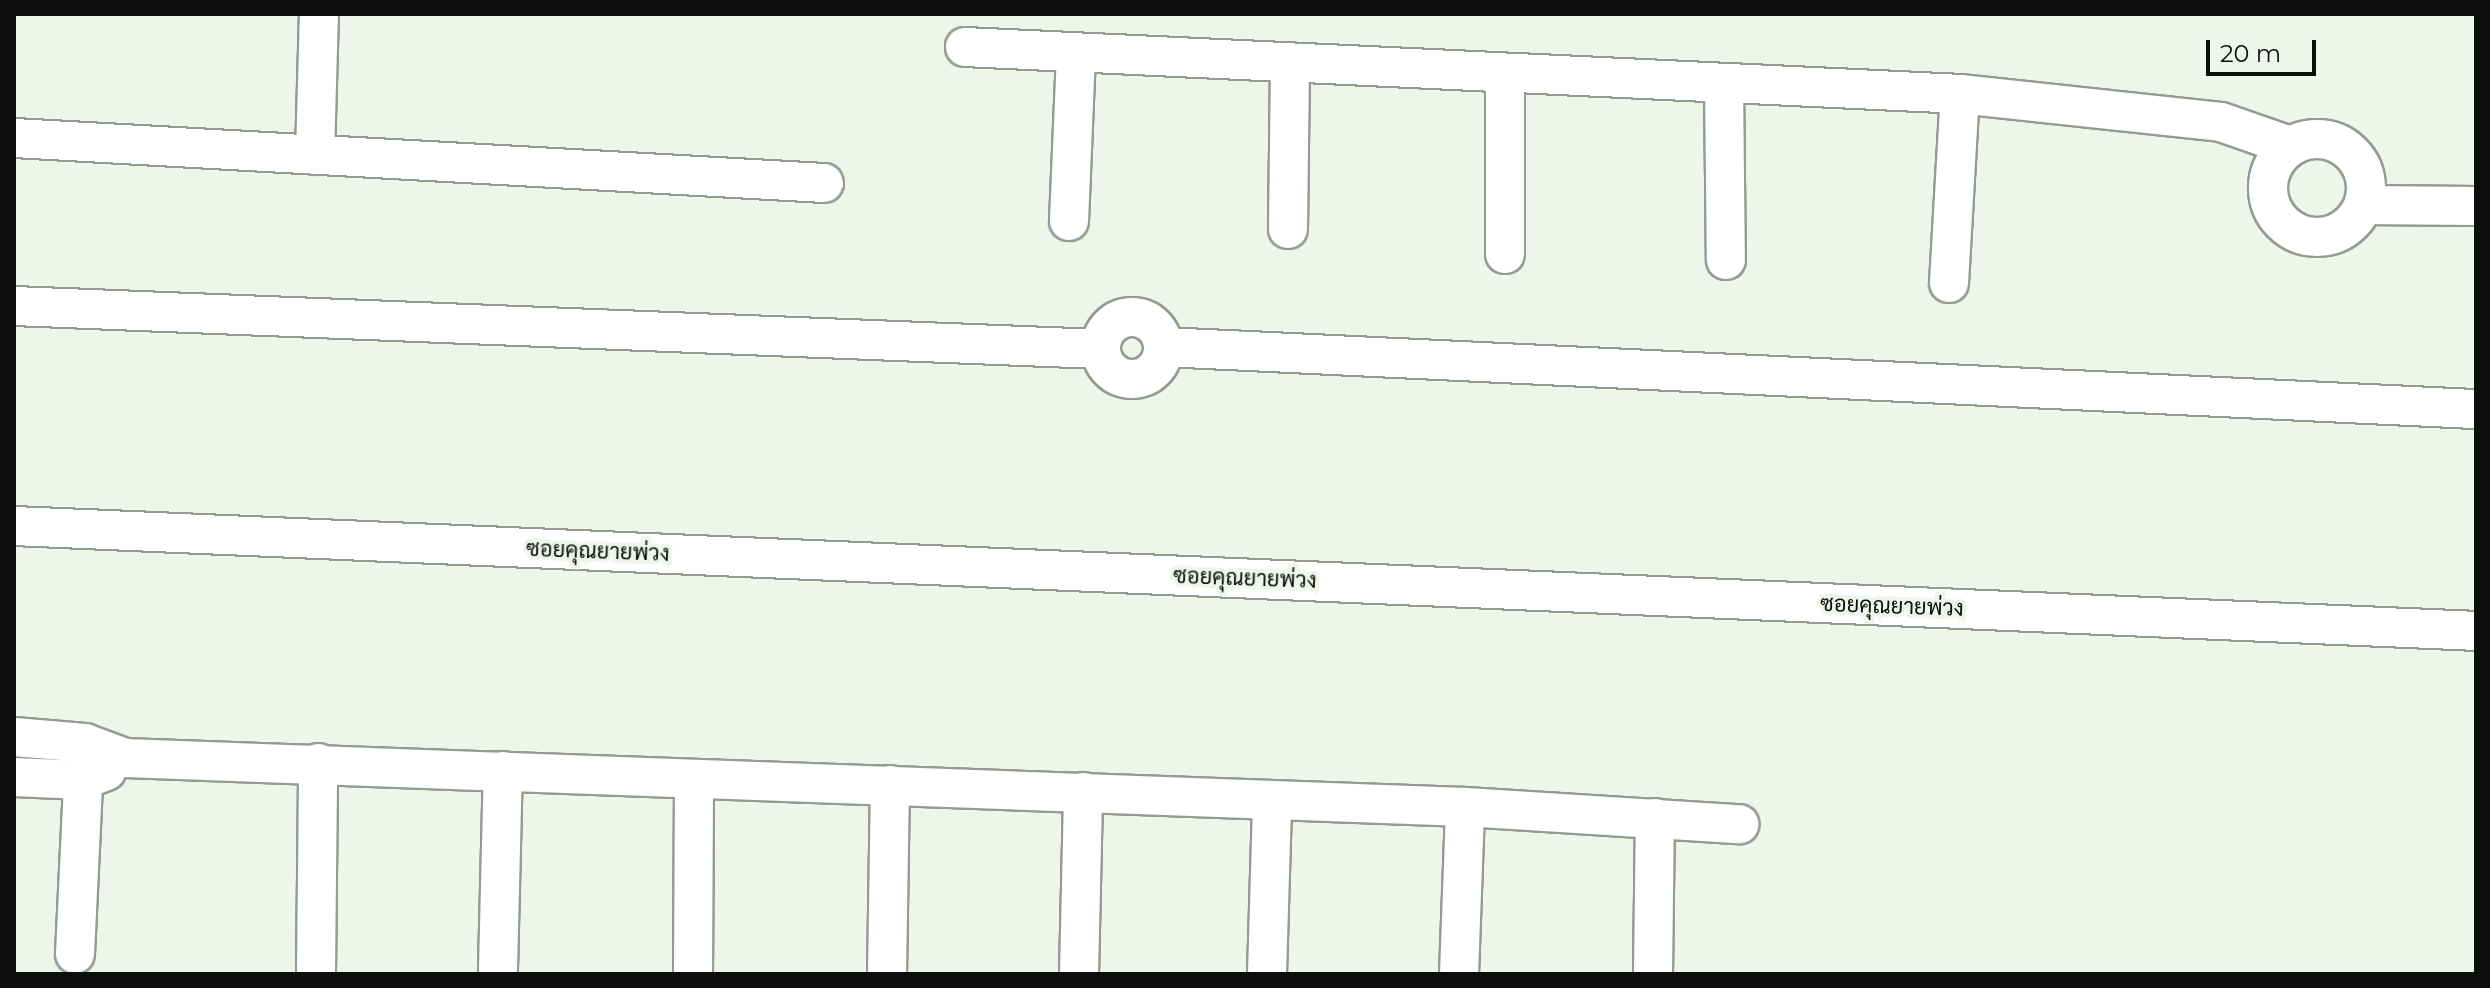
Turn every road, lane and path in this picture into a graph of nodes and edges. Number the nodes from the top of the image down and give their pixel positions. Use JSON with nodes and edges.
{"nodes":[{"id":1,"x":319,"y":14,"type":"edge"},
{"id":2,"x":965,"y":47,"type":"dead end"},
{"id":3,"x":1076,"y":52,"type":"junction"},
{"id":4,"x":1290,"y":62,"type":"junction"},
{"id":5,"x":1505,"y":73,"type":"junction"},
{"id":6,"x":1724,"y":83,"type":"junction"},
{"id":7,"x":1960,"y":94,"type":"junction"},
{"id":8,"x":14,"y":138,"type":"edge"},
{"id":9,"x":2290,"y":146,"type":"junction"},
{"id":10,"x":315,"y":155,"type":"junction"},
{"id":11,"x":824,"y":183,"type":"dead end"},
{"id":12,"x":2476,"y":198,"type":"edge"},
{"id":13,"x":2364,"y":205,"type":"junction"},
{"id":14,"x":1069,"y":221,"type":"dead end"},
{"id":15,"x":1288,"y":229,"type":"dead end"},
{"id":16,"x":1505,"y":254,"type":"dead end"},
{"id":17,"x":1726,"y":260,"type":"dead end"},
{"id":18,"x":1949,"y":283,"type":"dead end"},
{"id":19,"x":14,"y":306,"type":"edge"},
{"id":20,"x":2476,"y":409,"type":"edge"},
{"id":21,"x":14,"y":526,"type":"edge"},
{"id":22,"x":2476,"y":631,"type":"edge"},
{"id":23,"x":14,"y":737,"type":"edge"},
{"id":24,"x":84,"y":761,"type":"junction"},
{"id":25,"x":318,"y":763,"type":"junction"},
{"id":26,"x":503,"y":771,"type":"junction"},
{"id":27,"x":14,"y":777,"type":"edge"},
{"id":28,"x":694,"y":779,"type":"junction"},
{"id":29,"x":890,"y":785,"type":"junction"},
{"id":30,"x":1083,"y":792,"type":"junction"},
{"id":31,"x":1272,"y":803,"type":"junction"},
{"id":32,"x":1465,"y":807,"type":"junction"},
{"id":33,"x":1655,"y":818,"type":"junction"},
{"id":34,"x":1739,"y":824,"type":"dead end"},
{"id":35,"x":75,"y":954,"type":"dead end"},
{"id":36,"x":498,"y":969,"type":"dead end"},
{"id":37,"x":316,"y":971,"type":"dead end"},
{"id":38,"x":693,"y":974,"type":"edge"},
{"id":39,"x":887,"y":974,"type":"edge"},
{"id":40,"x":1079,"y":974,"type":"edge"},
{"id":41,"x":1267,"y":974,"type":"edge"},
{"id":42,"x":1459,"y":974,"type":"edge"},
{"id":43,"x":1653,"y":974,"type":"edge"}],
"edges":[{"from":1,"to":10,"type":"street"},
{"from":2,"to":3,"type":"street"},
{"from":3,"to":4,"type":"street"},
{"from":3,"to":14,"type":"street"},
{"from":4,"to":5,"type":"street"},
{"from":4,"to":15,"type":"street"},
{"from":5,"to":6,"type":"street"},
{"from":5,"to":16,"type":"street"},
{"from":6,"to":7,"type":"street"},
{"from":6,"to":17,"type":"street"},
{"from":7,"to":9,"type":"street"},
{"from":7,"to":18,"type":"street"},
{"from":8,"to":10,"type":"street"},
{"from":9,"to":13,"type":"street"},
{"from":9,"to":13,"type":"street"},
{"from":10,"to":11,"type":"street"},
{"from":12,"to":13,"type":"street"},
{"from":19,"to":20,"type":"street"},
{"from":21,"to":22,"type":"street","name":"ซอยคุณยายพ่วง"},
{"from":23,"to":24,"type":"street"},
{"from":24,"to":25,"type":"street"},
{"from":24,"to":27,"type":"street"},
{"from":24,"to":35,"type":"street"},
{"from":25,"to":26,"type":"street"},
{"from":25,"to":37,"type":"street"},
{"from":26,"to":28,"type":"street"},
{"from":26,"to":36,"type":"street"},
{"from":28,"to":29,"type":"street"},
{"from":28,"to":38,"type":"street"},
{"from":29,"to":30,"type":"street"},
{"from":29,"to":39,"type":"street"},
{"from":30,"to":31,"type":"street"},
{"from":30,"to":40,"type":"street"},
{"from":31,"to":32,"type":"street"},
{"from":31,"to":41,"type":"street"},
{"from":32,"to":33,"type":"street"},
{"from":32,"to":42,"type":"street"},
{"from":33,"to":34,"type":"street"},
{"from":33,"to":43,"type":"street"}]}
